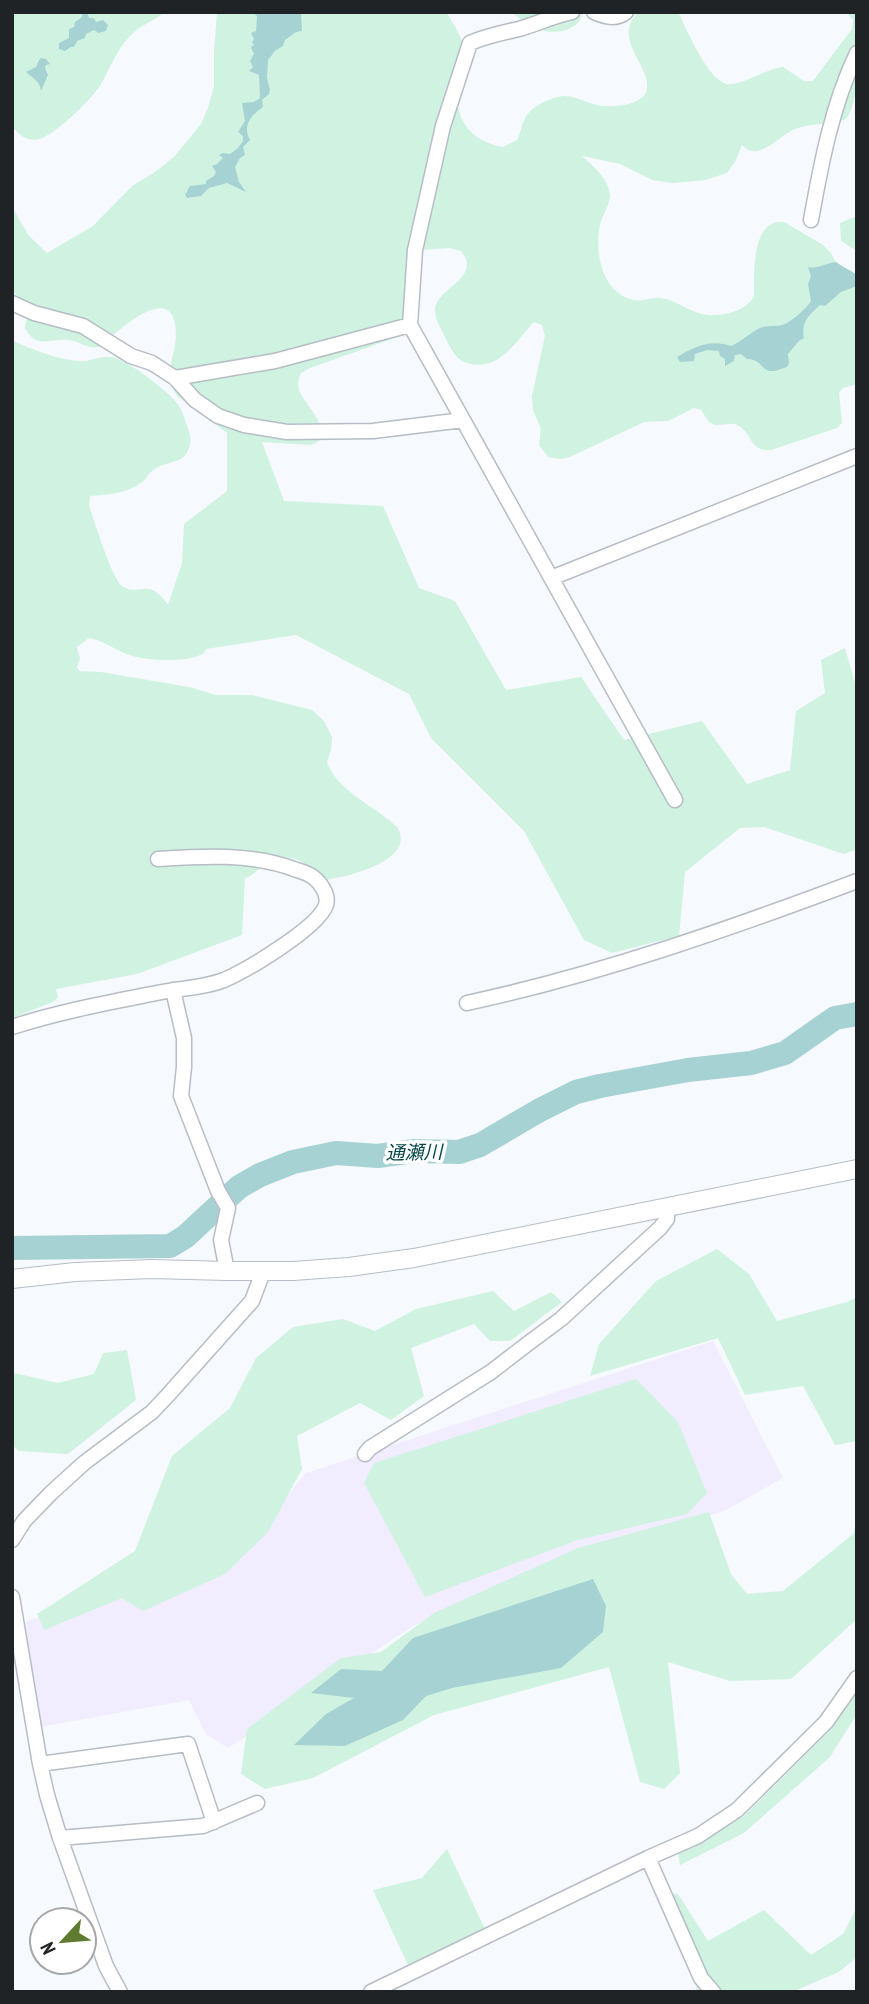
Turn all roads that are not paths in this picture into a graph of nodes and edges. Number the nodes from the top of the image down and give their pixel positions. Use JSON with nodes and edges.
{"nodes":[{"id":1,"x":572,"y":12,"type":"edge"},
{"id":2,"x":594,"y":12,"type":"edge"},
{"id":3,"x":626,"y":12,"type":"edge"},
{"id":4,"x":857,"y":53,"type":"edge"},
{"id":5,"x":811,"y":220,"type":"dead end"},
{"id":6,"x":12,"y":303,"type":"edge"},
{"id":7,"x":410,"y":325,"type":"junction"},
{"id":8,"x":175,"y":378,"type":"junction"},
{"id":9,"x":463,"y":421,"type":"junction"},
{"id":10,"x":857,"y":456,"type":"edge"},
{"id":11,"x":551,"y":578,"type":"junction"},
{"id":12,"x":675,"y":800,"type":"dead end"},
{"id":13,"x":158,"y":859,"type":"dead end"},
{"id":14,"x":857,"y":881,"type":"edge"},
{"id":15,"x":173,"y":990,"type":"junction"},
{"id":16,"x":467,"y":1003,"type":"dead end"},
{"id":17,"x":12,"y":1027,"type":"edge"},
{"id":18,"x":857,"y":1169,"type":"edge"},
{"id":19,"x":667,"y":1207,"type":"junction"},
{"id":20,"x":227,"y":1272,"type":"junction"},
{"id":21,"x":263,"y":1272,"type":"junction"},
{"id":22,"x":12,"y":1279,"type":"edge"},
{"id":23,"x":365,"y":1454,"type":"dead end"},
{"id":24,"x":12,"y":1540,"type":"edge"},
{"id":25,"x":12,"y":1597,"type":"edge"},
{"id":26,"x":857,"y":1678,"type":"edge"},
{"id":27,"x":40,"y":1764,"type":"junction"},
{"id":28,"x":257,"y":1803,"type":"dead end"},
{"id":29,"x":214,"y":1822,"type":"junction"},
{"id":30,"x":60,"y":1838,"type":"junction"},
{"id":31,"x":648,"y":1858,"type":"junction"},
{"id":32,"x":120,"y":1992,"type":"edge"},
{"id":33,"x":371,"y":1992,"type":"edge"},
{"id":34,"x":713,"y":1992,"type":"edge"}],
"edges":[{"from":1,"to":7,"type":"street"},
{"from":2,"to":3,"type":"street"},
{"from":4,"to":5,"type":"street"},
{"from":6,"to":8,"type":"street"},
{"from":7,"to":8,"type":"street"},
{"from":7,"to":9,"type":"street"},
{"from":8,"to":9,"type":"street"},
{"from":9,"to":11,"type":"street"},
{"from":10,"to":11,"type":"street"},
{"from":11,"to":12,"type":"street"},
{"from":13,"to":15,"type":"street"},
{"from":14,"to":16,"type":"street"},
{"from":15,"to":17,"type":"street"},
{"from":15,"to":20,"type":"street"},
{"from":18,"to":19,"type":"street"},
{"from":19,"to":21,"type":"street"},
{"from":19,"to":23,"type":"street"},
{"from":20,"to":21,"type":"street"},
{"from":20,"to":22,"type":"street"},
{"from":21,"to":24,"type":"street"},
{"from":25,"to":27,"type":"street"},
{"from":26,"to":31,"type":"street"},
{"from":27,"to":29,"type":"street"},
{"from":27,"to":30,"type":"street"},
{"from":28,"to":29,"type":"street"},
{"from":29,"to":30,"type":"street"},
{"from":30,"to":32,"type":"street"},
{"from":31,"to":33,"type":"street"},
{"from":31,"to":34,"type":"street"}]}
